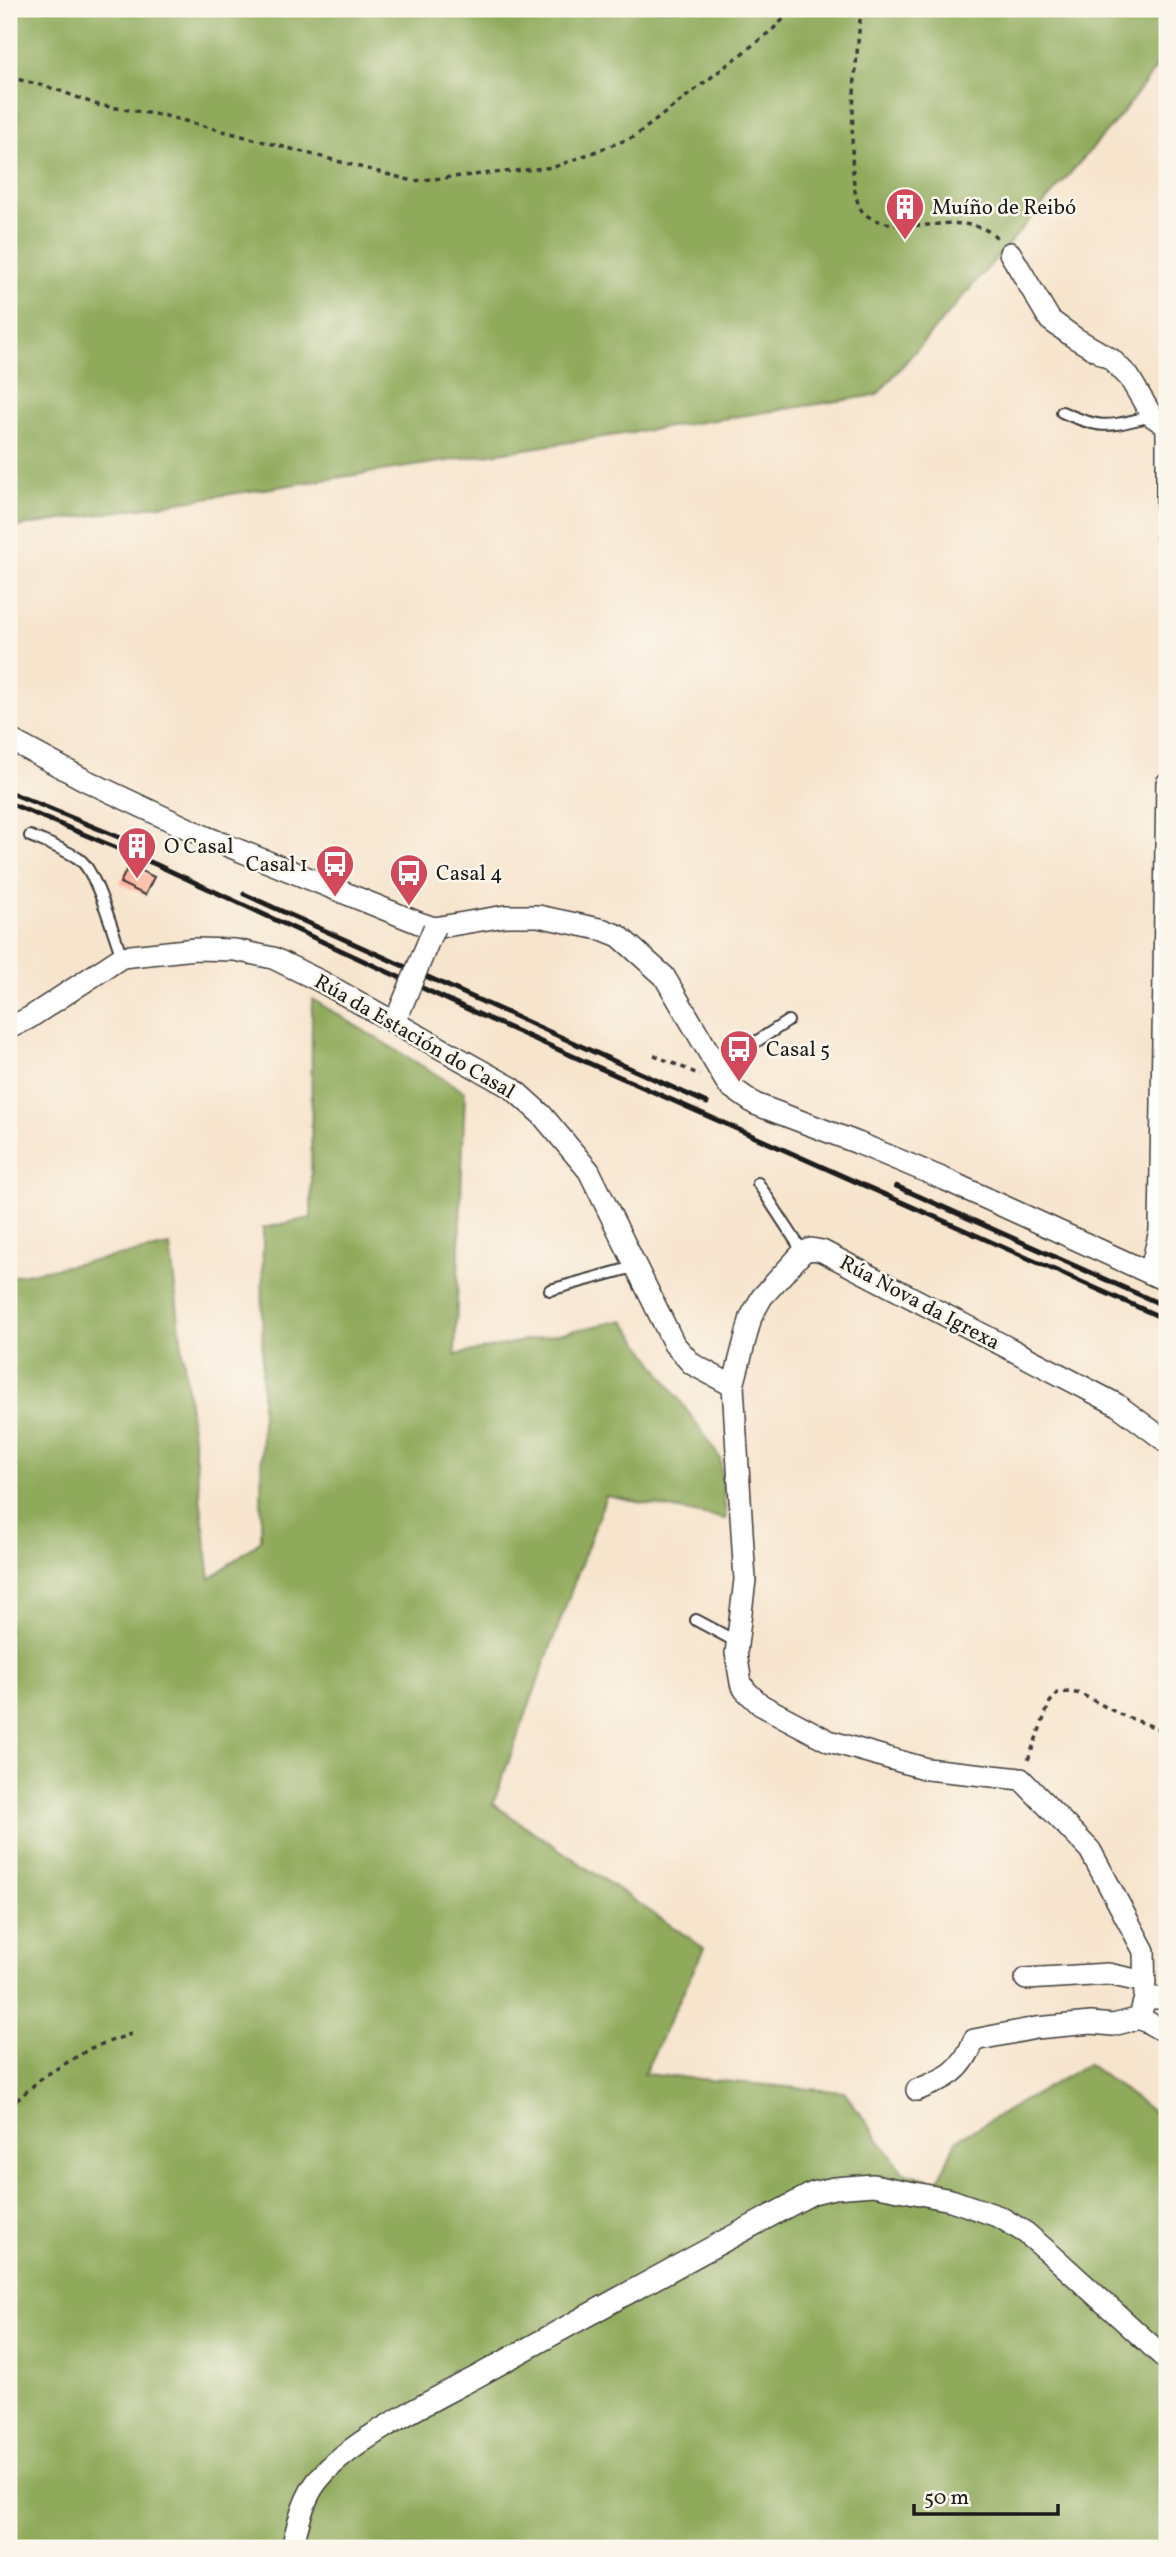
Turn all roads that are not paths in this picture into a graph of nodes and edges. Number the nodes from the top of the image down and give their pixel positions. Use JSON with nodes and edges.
{"nodes":[{"id":1,"x":1010,"y":253,"type":"road end"},
{"id":2,"x":1062,"y":412,"type":"dead end"},
{"id":3,"x":1162,"y":422,"type":"edge"},
{"id":4,"x":1167,"y":537,"type":"edge"},
{"id":5,"x":9,"y":739,"type":"edge"},
{"id":6,"x":1167,"y":783,"type":"edge"},
{"id":7,"x":30,"y":836,"type":"dead end"},
{"id":8,"x":434,"y":928,"type":"junction"},
{"id":9,"x":122,"y":957,"type":"junction"},
{"id":10,"x":397,"y":1017,"type":"junction"},
{"id":11,"x":788,"y":1021,"type":"dead end"},
{"id":12,"x":9,"y":1028,"type":"edge"},
{"id":13,"x":714,"y":1060,"type":"junction"},
{"id":14,"x":758,"y":1182,"type":"dead end"},
{"id":15,"x":803,"y":1252,"type":"junction"},
{"id":16,"x":634,"y":1267,"type":"junction"},
{"id":17,"x":1159,"y":1277,"type":"edge"},
{"id":18,"x":550,"y":1290,"type":"dead end"},
{"id":19,"x":733,"y":1385,"type":"junction"},
{"id":20,"x":1167,"y":1442,"type":"edge"},
{"id":21,"x":696,"y":1620,"type":"dead end"},
{"id":22,"x":737,"y":1642,"type":"junction"},
{"id":23,"x":1026,"y":1979,"type":"dead end"},
{"id":24,"x":1167,"y":1998,"type":"edge"},
{"id":25,"x":1144,"y":2000,"type":"junction"},
{"id":26,"x":1167,"y":2033,"type":"edge"},
{"id":27,"x":917,"y":2090,"type":"dead end"},
{"id":28,"x":1167,"y":2360,"type":"edge"},
{"id":29,"x":292,"y":2548,"type":"edge"}],
"edges":[{"from":1,"to":3,"type":"street"},
{"from":2,"to":3,"type":"lane"},
{"from":3,"to":4,"type":"street"},
{"from":5,"to":8,"type":"street"},
{"from":6,"to":17,"type":"street"},
{"from":7,"to":9,"type":"lane"},
{"from":8,"to":10,"type":"street","bridge":true},
{"from":8,"to":13,"type":"street"},
{"from":9,"to":10,"type":"street","name":"Rúa da Estación do Casal"},
{"from":9,"to":12,"type":"street","name":"Rúa da Estación do Casal"},
{"from":10,"to":16,"type":"street","name":"Rúa da Estación do Casal"},
{"from":11,"to":13,"type":"lane"},
{"from":13,"to":17,"type":"street"},
{"from":14,"to":15,"type":"lane"},
{"from":15,"to":19,"type":"street"},
{"from":15,"to":20,"type":"street","name":"Rúa Nova da Igrexa"},
{"from":16,"to":18,"type":"lane"},
{"from":16,"to":19,"type":"street","name":"Rúa da Estación do Casal"},
{"from":19,"to":22,"type":"street"},
{"from":21,"to":22,"type":"lane"},
{"from":22,"to":25,"type":"street"},
{"from":23,"to":25,"type":"street"},
{"from":24,"to":25,"type":"street"},
{"from":25,"to":26,"type":"street"},
{"from":25,"to":27,"type":"street"},
{"from":28,"to":29,"type":"street"}]}
